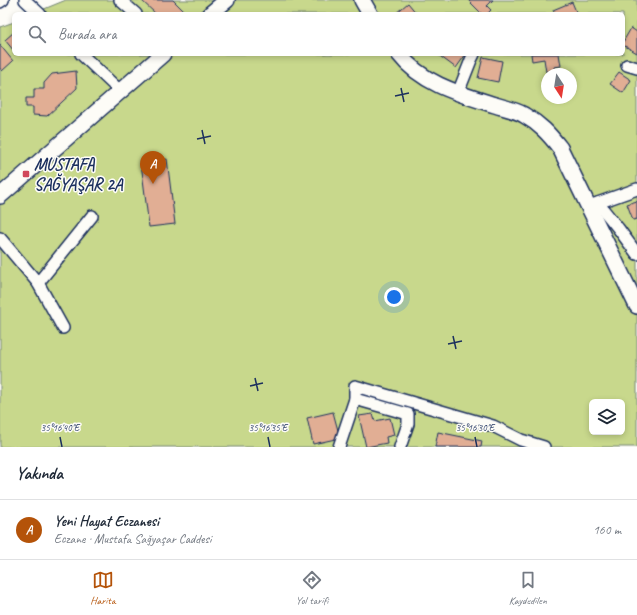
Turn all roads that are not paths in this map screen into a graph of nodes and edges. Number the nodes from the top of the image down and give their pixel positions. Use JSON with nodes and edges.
{"nodes":[{"id":1,"x":2,"y":0,"type":"edge"},
{"id":2,"x":25,"y":0,"type":"edge"},
{"id":3,"x":120,"y":0,"type":"edge"},
{"id":4,"x":227,"y":0,"type":"edge"},
{"id":5,"x":362,"y":0,"type":"edge"},
{"id":6,"x":0,"y":2,"type":"edge"},
{"id":7,"x":38,"y":12,"type":"edge"},
{"id":8,"x":134,"y":12,"type":"edge"},
{"id":9,"x":212,"y":12,"type":"edge"},
{"id":10,"x":369,"y":12,"type":"edge"},
{"id":11,"x":83,"y":56,"type":"edge"},
{"id":12,"x":161,"y":56,"type":"edge"},
{"id":13,"x":400,"y":56,"type":"edge"},
{"id":14,"x":473,"y":56,"type":"edge"},
{"id":15,"x":120,"y":91,"type":"junction"},
{"id":16,"x":458,"y":93,"type":"junction"},
{"id":17,"x":637,"y":189,"type":"edge"},
{"id":18,"x":0,"y":196,"type":"edge"},
{"id":19,"x":594,"y":205,"type":"junction"},
{"id":20,"x":92,"y":216,"type":"dead end"},
{"id":21,"x":0,"y":238,"type":"edge"},
{"id":22,"x":637,"y":254,"type":"edge"},
{"id":23,"x":38,"y":283,"type":"junction"},
{"id":24,"x":637,"y":306,"type":"edge"},
{"id":25,"x":64,"y":328,"type":"dead end"},
{"id":26,"x":355,"y":399,"type":"junction"},
{"id":27,"x":520,"y":443,"type":"edge"},
{"id":28,"x":339,"y":447,"type":"edge"},
{"id":29,"x":400,"y":447,"type":"edge"},
{"id":30,"x":544,"y":447,"type":"edge"}],
"edges":[{"from":1,"to":6,"type":"street"},
{"from":2,"to":7,"type":"street"},
{"from":3,"to":8,"type":"street"},
{"from":4,"to":9,"type":"main road"},
{"from":5,"to":10,"type":"main road"},
{"from":11,"to":15,"type":"street"},
{"from":12,"to":15,"type":"main road"},
{"from":13,"to":16,"type":"main road"},
{"from":14,"to":16,"type":"street"},
{"from":15,"to":18,"type":"main road"},
{"from":16,"to":19,"type":"main road"},
{"from":17,"to":19,"type":"street"},
{"from":19,"to":22,"type":"street"},
{"from":19,"to":24,"type":"main road"},
{"from":20,"to":23,"type":"street"},
{"from":21,"to":23,"type":"street"},
{"from":23,"to":25,"type":"street"},
{"from":26,"to":27,"type":"street"},
{"from":26,"to":28,"type":"street"},
{"from":26,"to":29,"type":"street"},
{"from":27,"to":30,"type":"street"}]}
